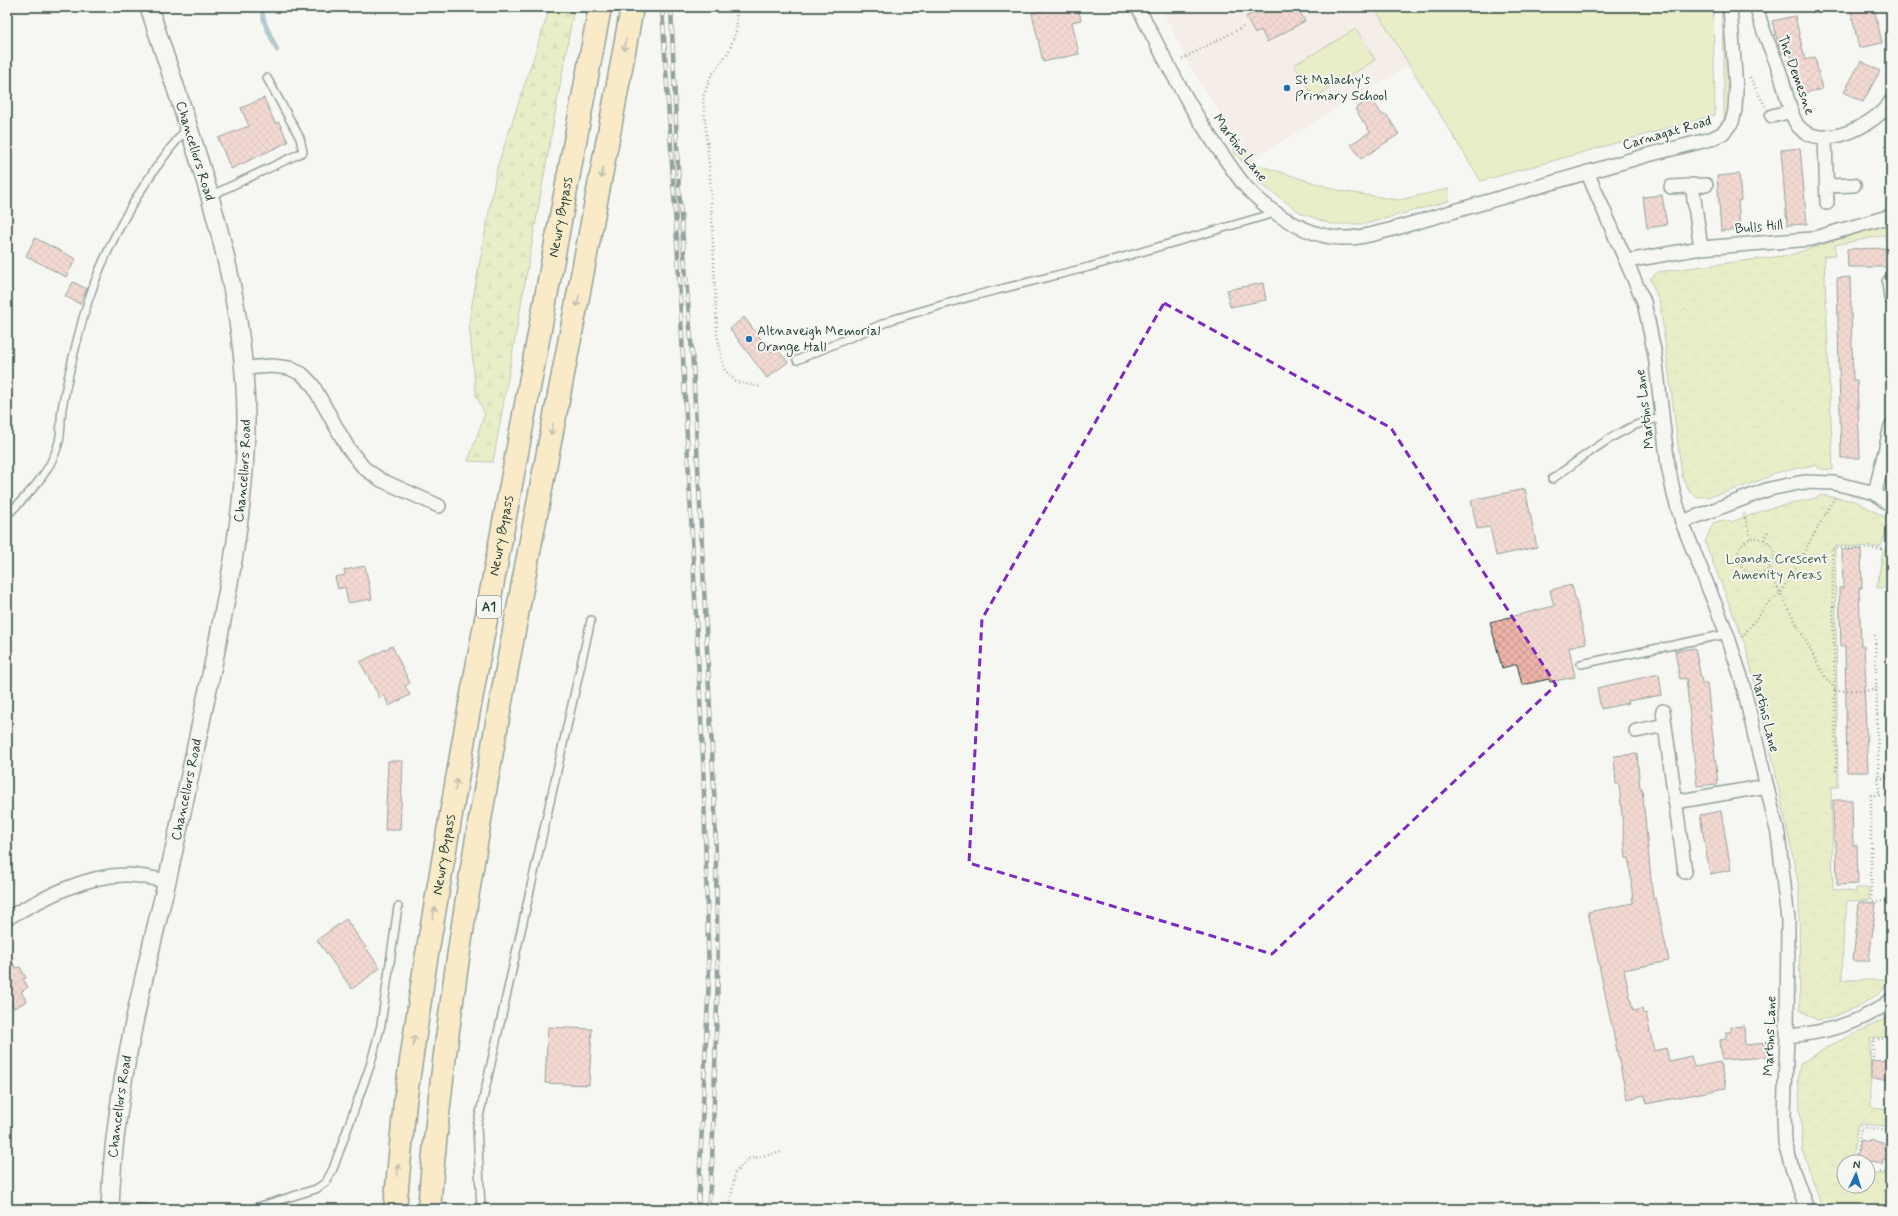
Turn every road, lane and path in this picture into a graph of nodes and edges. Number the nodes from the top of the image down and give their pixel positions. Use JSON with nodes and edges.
{"nodes":[{"id":1,"x":149,"y":7,"type":"edge"},
{"id":2,"x":600,"y":7,"type":"edge"},
{"id":3,"x":632,"y":7,"type":"edge"},
{"id":4,"x":736,"y":7,"type":"edge"},
{"id":5,"x":1138,"y":7,"type":"edge"},
{"id":6,"x":1730,"y":7,"type":"edge"},
{"id":7,"x":1757,"y":7,"type":"edge"},
{"id":8,"x":1243,"y":27,"type":"dead end"},
{"id":9,"x":1182,"y":59,"type":"dead end"},
{"id":10,"x":1734,"y":69,"type":"junction"},
{"id":11,"x":267,"y":78,"type":"dead end"},
{"id":12,"x":1891,"y":101,"type":"edge"},
{"id":13,"x":1792,"y":111,"type":"junction"},
{"id":14,"x":1772,"y":116,"type":"joint"},
{"id":15,"x":188,"y":127,"type":"junction"},
{"id":16,"x":1825,"y":137,"type":"junction"},
{"id":17,"x":1586,"y":172,"type":"junction"},
{"id":18,"x":1692,"y":185,"type":"junction"},
{"id":19,"x":1706,"y":185,"type":"dead end"},
{"id":20,"x":1854,"y":185,"type":"dead end"},
{"id":21,"x":1826,"y":186,"type":"junction"},
{"id":22,"x":1671,"y":187,"type":"dead end"},
{"id":23,"x":209,"y":196,"type":"junction"},
{"id":24,"x":1827,"y":203,"type":"dead end"},
{"id":25,"x":1276,"y":213,"type":"junction"},
{"id":26,"x":1891,"y":216,"type":"edge"},
{"id":27,"x":1701,"y":248,"type":"junction"},
{"id":28,"x":1627,"y":261,"type":"junction"},
{"id":29,"x":1890,"y":282,"type":"dead end"},
{"id":30,"x":1891,"y":298,"type":"edge"},
{"id":31,"x":797,"y":360,"type":"dead end"},
{"id":32,"x":244,"y":368,"type":"junction"},
{"id":33,"x":761,"y":387,"type":"dead end"},
{"id":34,"x":1663,"y":418,"type":"junction"},
{"id":35,"x":1891,"y":426,"type":"edge"},
{"id":36,"x":1552,"y":479,"type":"dead end"},
{"id":37,"x":1876,"y":493,"type":"junction"},
{"id":38,"x":1838,"y":494,"type":"dead end"},
{"id":39,"x":439,"y":506,"type":"dead end"},
{"id":40,"x":1891,"y":506,"type":"edge"},
{"id":41,"x":1744,"y":514,"type":"dead end"},
{"id":42,"x":7,"y":515,"type":"edge"},
{"id":43,"x":1682,"y":522,"type":"junction"},
{"id":44,"x":1768,"y":531,"type":"dead end"},
{"id":45,"x":1751,"y":539,"type":"junction"},
{"id":46,"x":1764,"y":540,"type":"junction"},
{"id":47,"x":1883,"y":549,"type":"dead end"},
{"id":48,"x":1768,"y":570,"type":"junction"},
{"id":49,"x":1781,"y":593,"type":"junction"},
{"id":50,"x":591,"y":620,"type":"dead end"},
{"id":51,"x":1727,"y":634,"type":"junction"},
{"id":52,"x":1875,"y":635,"type":"dead end"},
{"id":53,"x":1732,"y":650,"type":"junction"},
{"id":54,"x":1581,"y":664,"type":"dead end"},
{"id":55,"x":1876,"y":690,"type":"junction"},
{"id":56,"x":1835,"y":691,"type":"junction"},
{"id":57,"x":1663,"y":711,"type":"dead end"},
{"id":58,"x":1877,"y":714,"type":"junction"},
{"id":59,"x":1890,"y":714,"type":"edge"},
{"id":60,"x":1665,"y":725,"type":"junction"},
{"id":61,"x":1636,"y":731,"type":"dead end"},
{"id":62,"x":1836,"y":771,"type":"dead end"},
{"id":63,"x":1878,"y":778,"type":"junction"},
{"id":64,"x":1891,"y":778,"type":"edge"},
{"id":65,"x":1767,"y":786,"type":"junction"},
{"id":66,"x":1675,"y":802,"type":"junction"},
{"id":67,"x":1685,"y":872,"type":"dead end"},
{"id":68,"x":167,"y":881,"type":"junction"},
{"id":69,"x":1891,"y":902,"type":"edge"},
{"id":70,"x":398,"y":907,"type":"dead end"},
{"id":71,"x":7,"y":918,"type":"edge"},
{"id":72,"x":1891,"y":1000,"type":"edge"},
{"id":73,"x":1787,"y":1036,"type":"junction"},
{"id":74,"x":1891,"y":1039,"type":"edge"},
{"id":75,"x":1873,"y":1058,"type":"dead end"},
{"id":76,"x":1891,"y":1130,"type":"edge"},
{"id":77,"x":782,"y":1152,"type":"dead end"},
{"id":78,"x":1856,"y":1154,"type":"edge"},
{"id":79,"x":1876,"y":1172,"type":"edge"},
{"id":80,"x":1891,"y":1172,"type":"edge"},
{"id":81,"x":110,"y":1208,"type":"edge"},
{"id":82,"x":151,"y":1209,"type":"edge"},
{"id":83,"x":251,"y":1209,"type":"edge"},
{"id":84,"x":395,"y":1209,"type":"edge"},
{"id":85,"x":429,"y":1209,"type":"edge"},
{"id":86,"x":481,"y":1209,"type":"edge"},
{"id":87,"x":729,"y":1209,"type":"edge"},
{"id":88,"x":1807,"y":1209,"type":"edge"}],
"edges":[{"from":1,"to":15,"type":"street","name":"Chancellors Road"},
{"from":84,"to":2,"type":"highway","name":"Newry Bypass","number":"A1","one_way":true},
{"from":3,"to":85,"type":"highway","name":"Newry Bypass","number":"A1","one_way":true},
{"from":4,"to":33,"type":"path"},
{"from":5,"to":25,"type":"street","name":"Martins Lane"},
{"from":6,"to":10,"type":"street","name":"Carnagat Road"},
{"from":7,"to":13,"type":"street","name":"The Demesne"},
{"from":8,"to":9,"type":"path"},
{"from":10,"to":14,"type":"path"},
{"from":10,"to":17,"type":"street","name":"Carnagat Road"},
{"from":11,"to":23,"type":"lane"},
{"from":12,"to":16,"type":"street"},
{"from":13,"to":14,"type":"street"},
{"from":13,"to":16,"type":"street","name":"The Demesne"},
{"from":15,"to":23,"type":"street","name":"Chancellors Road"},
{"from":15,"to":42,"type":"lane"},
{"from":16,"to":21,"type":"street"},
{"from":17,"to":25,"type":"street","name":"Martins Lane"},
{"from":17,"to":28,"type":"street","name":"Martins Lane"},
{"from":18,"to":19,"type":"street"},
{"from":18,"to":22,"type":"street"},
{"from":18,"to":27,"type":"street"},
{"from":20,"to":21,"type":"street"},
{"from":21,"to":24,"type":"street"},
{"from":23,"to":32,"type":"street","name":"Chancellors Road"},
{"from":25,"to":31,"type":"lane"},
{"from":26,"to":27,"type":"street","name":"Bulls Hill"},
{"from":27,"to":28,"type":"street","name":"Bulls Hill"},
{"from":28,"to":34,"type":"street","name":"Martins Lane"},
{"from":29,"to":30,"type":"street"},
{"from":32,"to":39,"type":"street"},
{"from":32,"to":68,"type":"street","name":"Chancellors Road"},
{"from":34,"to":36,"type":"lane"},
{"from":34,"to":43,"type":"street","name":"Martins Lane"},
{"from":35,"to":37,"type":"street"},
{"from":37,"to":40,"type":"street"},
{"from":37,"to":43,"type":"street"},
{"from":38,"to":49,"type":"path"},
{"from":41,"to":45,"type":"path"},
{"from":43,"to":51,"type":"street","name":"Martins Lane"},
{"from":44,"to":46,"type":"path"},
{"from":45,"to":46,"type":"path"},
{"from":45,"to":48,"type":"path"},
{"from":46,"to":48,"type":"path"},
{"from":47,"to":56,"type":"path"},
{"from":48,"to":49,"type":"path"},
{"from":49,"to":53,"type":"path"},
{"from":49,"to":56,"type":"path"},
{"from":50,"to":86,"type":"lane"},
{"from":51,"to":53,"type":"street","name":"Martins Lane"},
{"from":51,"to":54,"type":"lane"},
{"from":52,"to":55,"type":"path"},
{"from":53,"to":65,"type":"street","name":"Martins Lane"},
{"from":55,"to":56,"type":"path"},
{"from":55,"to":58,"type":"path"},
{"from":56,"to":62,"type":"path"},
{"from":57,"to":60,"type":"street"},
{"from":58,"to":59,"type":"path"},
{"from":58,"to":63,"type":"path"},
{"from":60,"to":61,"type":"street"},
{"from":60,"to":66,"type":"street"},
{"from":63,"to":64,"type":"path"},
{"from":63,"to":69,"type":"path"},
{"from":65,"to":66,"type":"street"},
{"from":65,"to":73,"type":"street","name":"Martins Lane"},
{"from":66,"to":67,"type":"street"},
{"from":68,"to":71,"type":"street"},
{"from":68,"to":81,"type":"street","name":"Chancellors Road"},
{"from":70,"to":83,"type":"lane"},
{"from":72,"to":73,"type":"street"},
{"from":73,"to":88,"type":"street","name":"Martins Lane"},
{"from":74,"to":75,"type":"path"},
{"from":76,"to":78,"type":"path"},
{"from":77,"to":87,"type":"path"},
{"from":79,"to":80,"type":"path"},
{"from":81,"to":82,"type":"lane"}]}
